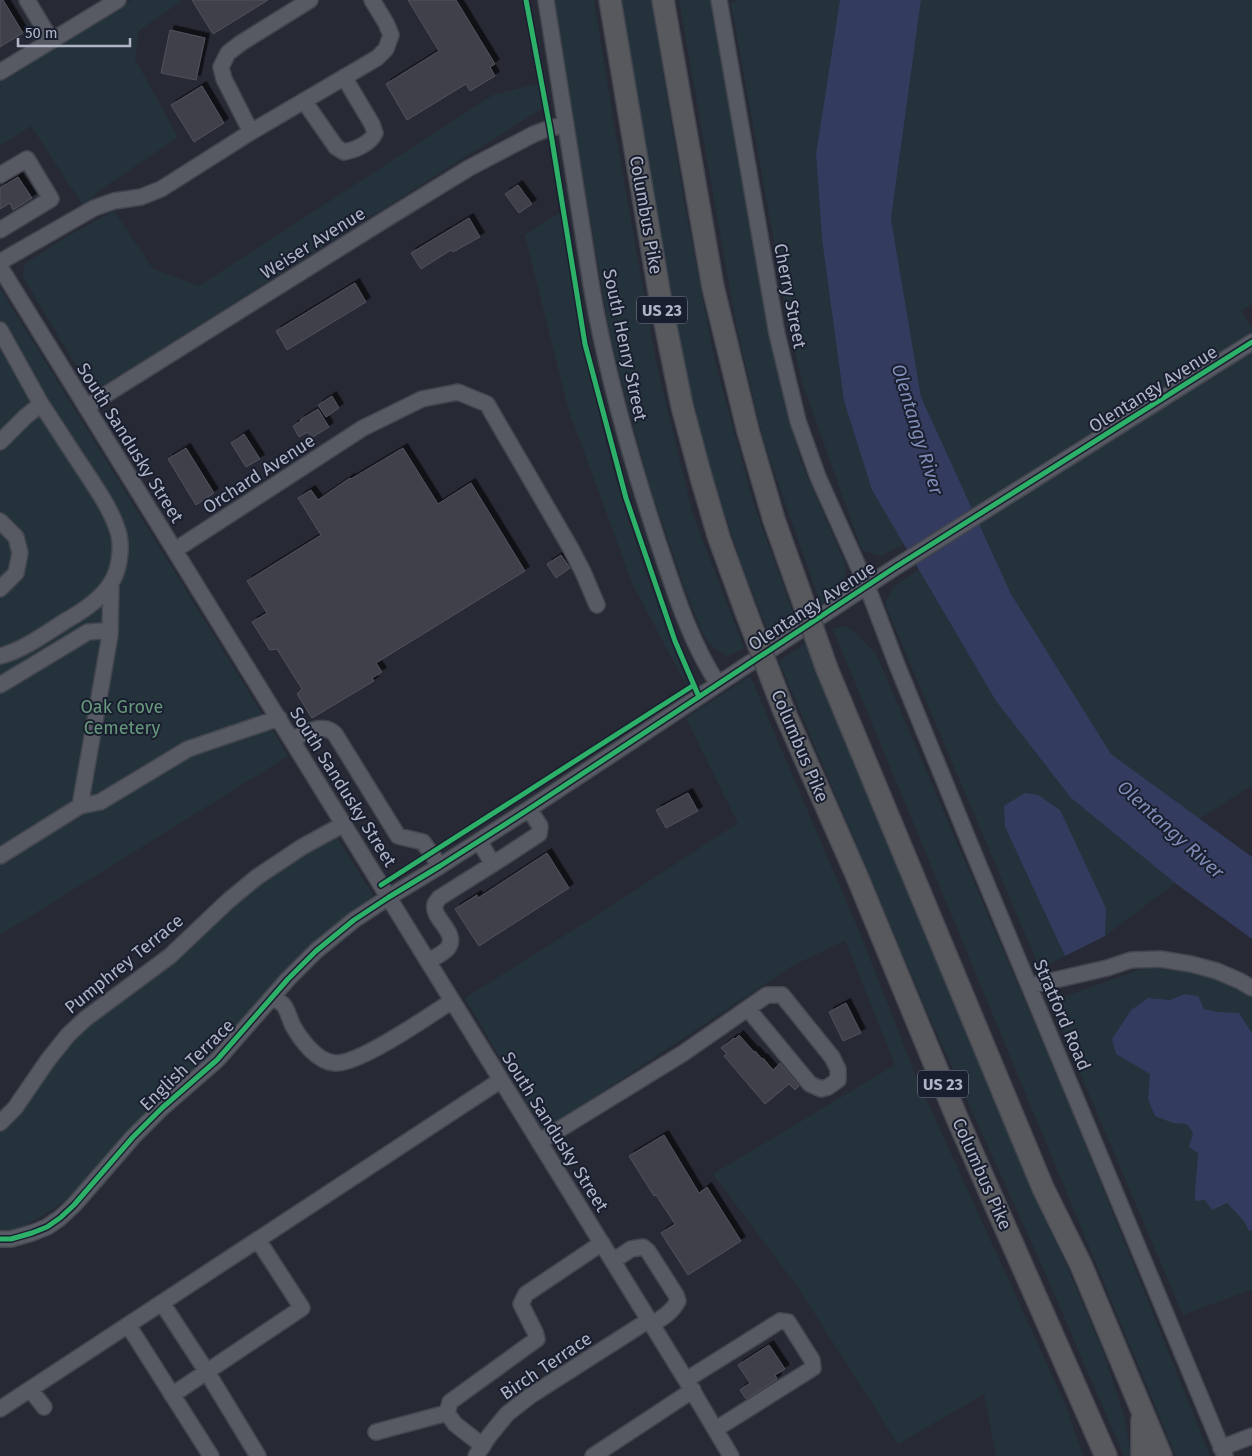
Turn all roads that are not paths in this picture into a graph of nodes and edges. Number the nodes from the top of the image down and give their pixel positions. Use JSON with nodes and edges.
{"nodes":[{"id":1,"x":27,"y":0,"type":"edge"},
{"id":2,"x":118,"y":0,"type":"edge"},
{"id":3,"x":310,"y":0,"type":"edge"},
{"id":4,"x":372,"y":0,"type":"edge"},
{"id":5,"x":546,"y":0,"type":"edge"},
{"id":6,"x":610,"y":0,"type":"edge"},
{"id":7,"x":664,"y":0,"type":"edge"},
{"id":8,"x":719,"y":0,"type":"edge"},
{"id":9,"x":51,"y":40,"type":"junction"},
{"id":10,"x":0,"y":72,"type":"edge"},
{"id":11,"x":344,"y":77,"type":"junction"},
{"id":12,"x":304,"y":100,"type":"junction"},
{"id":13,"x":566,"y":124,"type":"junction"},
{"id":14,"x":251,"y":132,"type":"junction"},
{"id":15,"x":0,"y":175,"type":"edge"},
{"id":16,"x":0,"y":230,"type":"edge"},
{"id":17,"x":0,"y":262,"type":"edge"},
{"id":18,"x":0,"y":267,"type":"edge"},
{"id":19,"x":0,"y":330,"type":"edge"},
{"id":20,"x":1252,"y":342,"type":"edge"},
{"id":21,"x":41,"y":404,"type":"junction"},
{"id":22,"x":86,"y":408,"type":"junction"},
{"id":23,"x":0,"y":442,"type":"edge"},
{"id":24,"x":0,"y":521,"type":"edge"},
{"id":25,"x":175,"y":550,"type":"junction"},
{"id":26,"x":111,"y":584,"type":"junction"},
{"id":27,"x":867,"y":586,"type":"junction"},
{"id":28,"x":0,"y":589,"type":"edge"},
{"id":29,"x":597,"y":605,"type":"dead end"},
{"id":30,"x":110,"y":635,"type":"junction"},
{"id":31,"x":0,"y":656,"type":"edge"},
{"id":32,"x":718,"y":684,"type":"junction"},
{"id":33,"x":0,"y":685,"type":"edge"},
{"id":34,"x":279,"y":718,"type":"junction"},
{"id":35,"x":292,"y":739,"type":"junction"},
{"id":36,"x":80,"y":806,"type":"junction"},
{"id":37,"x":529,"y":809,"type":"junction"},
{"id":38,"x":344,"y":824,"type":"junction"},
{"id":39,"x":479,"y":842,"type":"junction"},
{"id":40,"x":0,"y":856,"type":"edge"},
{"id":41,"x":493,"y":864,"type":"junction"},
{"id":42,"x":440,"y":866,"type":"junction"},
{"id":43,"x":388,"y":897,"type":"junction"},
{"id":44,"x":428,"y":961,"type":"junction"},
{"id":45,"x":1029,"y":986,"type":"junction"},
{"id":46,"x":1252,"y":988,"type":"edge"},
{"id":47,"x":270,"y":999,"type":"junction"},
{"id":48,"x":452,"y":1001,"type":"junction"},
{"id":49,"x":748,"y":1009,"type":"junction"},
{"id":50,"x":501,"y":1080,"type":"junction"},
{"id":51,"x":0,"y":1123,"type":"edge"},
{"id":52,"x":539,"y":1142,"type":"junction"},
{"id":53,"x":0,"y":1239,"type":"edge"},
{"id":54,"x":258,"y":1240,"type":"junction"},
{"id":55,"x":602,"y":1244,"type":"junction"},
{"id":56,"x":613,"y":1261,"type":"junction"},
{"id":57,"x":162,"y":1303,"type":"junction"},
{"id":58,"x":651,"y":1322,"type":"junction"},
{"id":59,"x":128,"y":1325,"type":"junction"},
{"id":60,"x":207,"y":1372,"type":"junction"},
{"id":61,"x":690,"y":1385,"type":"junction"},
{"id":62,"x":30,"y":1389,"type":"junction"},
{"id":63,"x":172,"y":1394,"type":"junction"},
{"id":64,"x":44,"y":1407,"type":"dead end"},
{"id":65,"x":0,"y":1408,"type":"edge"},
{"id":66,"x":1142,"y":1410,"type":"junction"},
{"id":67,"x":447,"y":1413,"type":"junction"},
{"id":68,"x":716,"y":1429,"type":"junction"},
{"id":69,"x":376,"y":1432,"type":"dead end"},
{"id":70,"x":1252,"y":1436,"type":"edge"},
{"id":71,"x":479,"y":1451,"type":"edge"},
{"id":72,"x":1223,"y":1452,"type":"edge"},
{"id":73,"x":211,"y":1456,"type":"edge"},
{"id":74,"x":258,"y":1456,"type":"edge"},
{"id":75,"x":593,"y":1456,"type":"edge"},
{"id":76,"x":731,"y":1456,"type":"edge"},
{"id":77,"x":1106,"y":1456,"type":"edge"},
{"id":78,"x":1142,"y":1456,"type":"edge"},
{"id":79,"x":1161,"y":1456,"type":"edge"}],
"edges":[{"from":1,"to":9,"type":"street"},
{"from":2,"to":9,"type":"street"},
{"from":3,"to":14,"type":"street"},
{"from":4,"to":11,"type":"street"},
{"from":5,"to":13,"type":"street","name":"South Henry Street"},
{"from":6,"to":77,"type":"highway","name":"Columbus Pike","number":"US 23","bridge":true},
{"from":7,"to":66,"type":"highway","number":"US 23","bridge":true},
{"from":8,"to":27,"type":"street","name":"Cherry Street"},
{"from":9,"to":10,"type":"street"},
{"from":11,"to":12,"type":"street"},
{"from":11,"to":12,"type":"street"},
{"from":12,"to":14,"type":"street"},
{"from":13,"to":22,"type":"street","name":"Weiser Avenue"},
{"from":13,"to":32,"type":"street","name":"South Henry Street"},
{"from":14,"to":17,"type":"street"},
{"from":15,"to":16,"type":"street"},
{"from":18,"to":22,"type":"street","name":"South Sandusky Street"},
{"from":19,"to":21,"type":"street"},
{"from":20,"to":27,"type":"street","name":"Olentangy Avenue"},
{"from":21,"to":23,"type":"street"},
{"from":21,"to":26,"type":"street"},
{"from":22,"to":25,"type":"street","name":"South Sandusky Street"},
{"from":24,"to":28,"type":"street"},
{"from":25,"to":29,"type":"street","name":"Orchard Avenue"},
{"from":25,"to":34,"type":"street","name":"South Sandusky Street"},
{"from":26,"to":30,"type":"street"},
{"from":26,"to":31,"type":"street"},
{"from":27,"to":32,"type":"street","name":"Olentangy Avenue"},
{"from":27,"to":45,"type":"street","name":"Stratford Road"},
{"from":30,"to":33,"type":"street"},
{"from":30,"to":36,"type":"street"},
{"from":32,"to":37,"type":"street","name":"Olentangy Avenue"},
{"from":34,"to":35,"type":"street","name":"South Sandusky Street"},
{"from":34,"to":36,"type":"street"},
{"from":35,"to":38,"type":"street","name":"South Sandusky Street"},
{"from":35,"to":42,"type":"street"},
{"from":36,"to":40,"type":"street"},
{"from":37,"to":39,"type":"street","name":"Olentangy Avenue"},
{"from":37,"to":41,"type":"street"},
{"from":38,"to":43,"type":"street","name":"South Sandusky Street"},
{"from":38,"to":51,"type":"street","name":"Pumphrey Terrace"},
{"from":39,"to":41,"type":"street"},
{"from":39,"to":42,"type":"street","name":"Olentangy Avenue"},
{"from":41,"to":44,"type":"street"},
{"from":42,"to":43,"type":"street","name":"Olentangy Avenue"},
{"from":43,"to":44,"type":"street","name":"South Sandusky Street"},
{"from":43,"to":47,"type":"street","name":"English Terrace"},
{"from":44,"to":48,"type":"street","name":"South Sandusky Street"},
{"from":45,"to":46,"type":"street"},
{"from":45,"to":72,"type":"street","name":"Stratford Road"},
{"from":47,"to":48,"type":"street"},
{"from":47,"to":53,"type":"street","name":"English Terrace"},
{"from":48,"to":50,"type":"street","name":"South Sandusky Street"},
{"from":49,"to":49,"type":"street"},
{"from":49,"to":52,"type":"street"},
{"from":50,"to":52,"type":"street","name":"South Sandusky Street"},
{"from":50,"to":54,"type":"street"},
{"from":52,"to":55,"type":"street","name":"South Sandusky Street"},
{"from":54,"to":57,"type":"street"},
{"from":54,"to":60,"type":"street"},
{"from":55,"to":56,"type":"street","name":"South Sandusky Street"},
{"from":55,"to":67,"type":"street"},
{"from":56,"to":58,"type":"street","name":"South Sandusky Street"},
{"from":56,"to":58,"type":"street","name":"Birch Terrace"},
{"from":57,"to":59,"type":"street"},
{"from":57,"to":60,"type":"street"},
{"from":58,"to":61,"type":"street","name":"South Sandusky Street"},
{"from":58,"to":71,"type":"street","name":"Birch Terrace"},
{"from":59,"to":62,"type":"street"},
{"from":59,"to":63,"type":"street"},
{"from":60,"to":63,"type":"street"},
{"from":60,"to":74,"type":"street"},
{"from":61,"to":68,"type":"street","name":"South Sandusky Street"},
{"from":61,"to":68,"type":"street"},
{"from":61,"to":75,"type":"street"},
{"from":62,"to":64,"type":"street"},
{"from":62,"to":65,"type":"street"},
{"from":63,"to":73,"type":"street"},
{"from":66,"to":78,"type":"highway"},
{"from":66,"to":79,"type":"highway","number":"US 23"},
{"from":67,"to":69,"type":"street"},
{"from":67,"to":71,"type":"street"},
{"from":68,"to":76,"type":"street","name":"South Sandusky Street"},
{"from":70,"to":72,"type":"street"}]}
